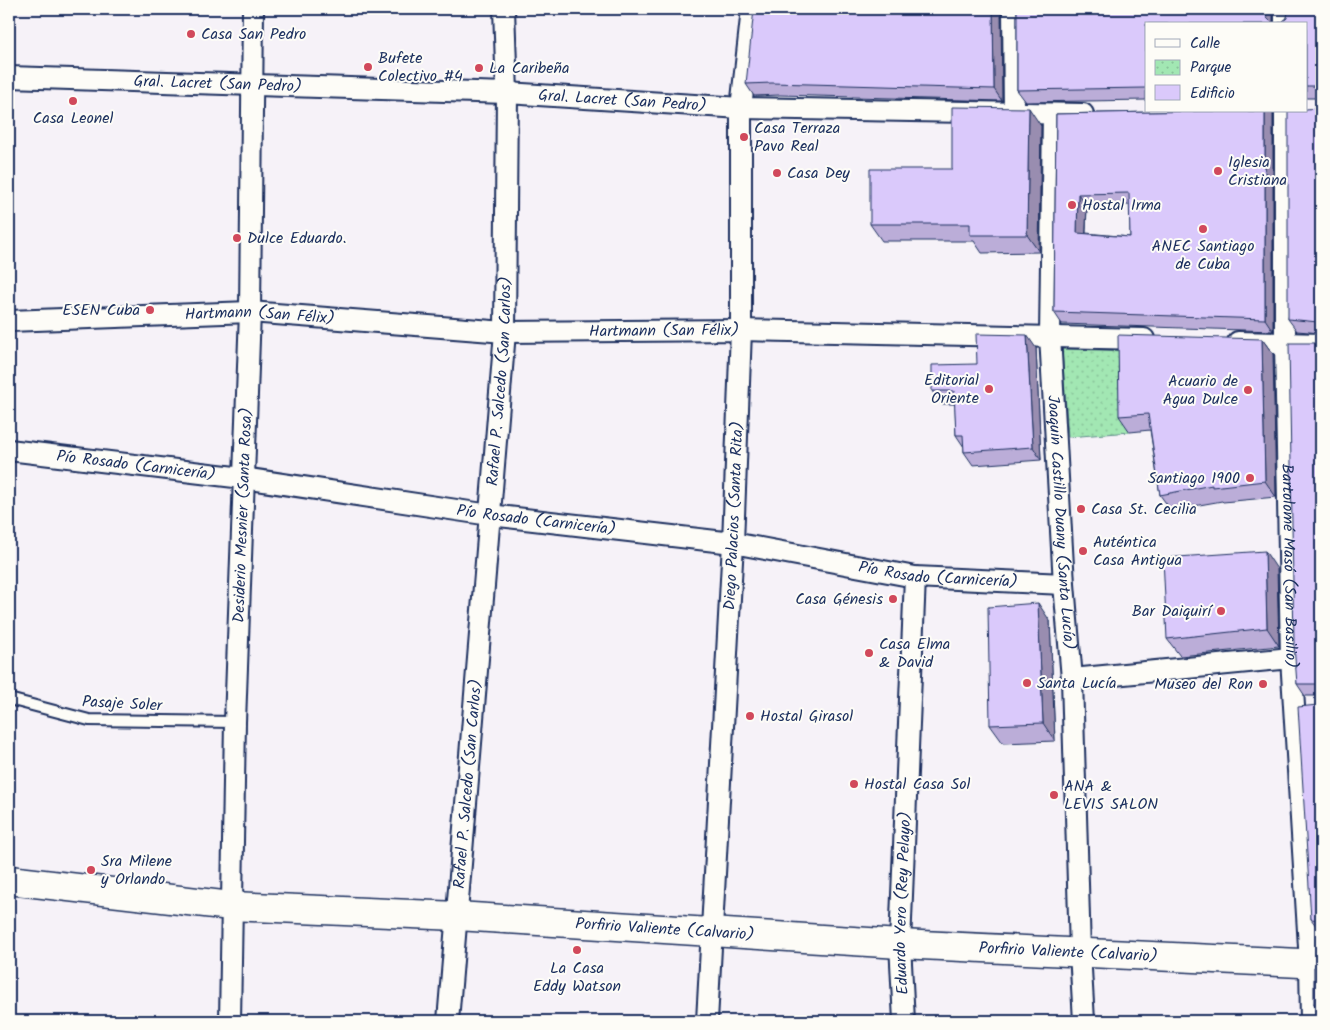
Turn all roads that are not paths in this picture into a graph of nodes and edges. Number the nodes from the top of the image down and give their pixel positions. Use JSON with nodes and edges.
{"nodes":[{"id":1,"x":253,"y":9,"type":"edge"},
{"id":2,"x":504,"y":9,"type":"edge"},
{"id":3,"x":752,"y":9,"type":"edge"},
{"id":4,"x":1013,"y":9,"type":"edge"},
{"id":5,"x":1285,"y":9,"type":"edge"},
{"id":6,"x":1285,"y":22,"type":"edge"},
{"id":7,"x":9,"y":77,"type":"edge"},
{"id":8,"x":253,"y":85,"type":"junction"},
{"id":9,"x":507,"y":93,"type":"junction"},
{"id":10,"x":741,"y":108,"type":"junction"},
{"id":11,"x":1285,"y":112,"type":"edge"},
{"id":12,"x":1014,"y":113,"type":"junction"},
{"id":13,"x":1101,"y":113,"type":"edge"},
{"id":14,"x":1054,"y":114,"type":"junction"},
{"id":15,"x":250,"y":312,"type":"junction"},
{"id":16,"x":9,"y":321,"type":"edge"},
{"id":17,"x":741,"y":330,"type":"junction"},
{"id":18,"x":505,"y":332,"type":"junction"},
{"id":19,"x":1050,"y":336,"type":"junction"},
{"id":20,"x":1158,"y":340,"type":"edge"},
{"id":21,"x":1217,"y":342,"type":"edge"},
{"id":22,"x":1285,"y":344,"type":"junction"},
{"id":23,"x":1321,"y":344,"type":"edge"},
{"id":24,"x":9,"y":450,"type":"edge"},
{"id":25,"x":243,"y":478,"type":"junction"},
{"id":26,"x":490,"y":516,"type":"junction"},
{"id":27,"x":733,"y":543,"type":"junction"},
{"id":28,"x":915,"y":577,"type":"junction"},
{"id":29,"x":1064,"y":584,"type":"junction"},
{"id":30,"x":1291,"y":658,"type":"junction"},
{"id":31,"x":1072,"y":679,"type":"junction"},
{"id":32,"x":9,"y":699,"type":"edge"},
{"id":33,"x":235,"y":722,"type":"junction"},
{"id":34,"x":9,"y":880,"type":"edge"},
{"id":35,"x":231,"y":906,"type":"junction"},
{"id":36,"x":457,"y":916,"type":"junction"},
{"id":37,"x":711,"y":931,"type":"junction"},
{"id":38,"x":900,"y":944,"type":"junction"},
{"id":39,"x":1080,"y":952,"type":"junction"},
{"id":40,"x":1316,"y":964,"type":"edge"},
{"id":41,"x":230,"y":1021,"type":"edge"},
{"id":42,"x":448,"y":1021,"type":"edge"},
{"id":43,"x":707,"y":1021,"type":"edge"},
{"id":44,"x":904,"y":1021,"type":"edge"},
{"id":45,"x":1084,"y":1021,"type":"edge"},
{"id":46,"x":1311,"y":1021,"type":"edge"}],
"edges":[{"from":1,"to":8,"type":"street","name":"Desiderio Mesnier (Santa Rosa)"},
{"from":2,"to":9,"type":"street","name":"Rafael P. Salcedo (San Carlos)"},
{"from":3,"to":10,"type":"street","name":"Diego Palacios (Santa Rita)"},
{"from":4,"to":12,"type":"street"},
{"from":5,"to":6,"type":"street"},
{"from":7,"to":8,"type":"street","name":"Gral. Lacret (San Pedro)"},
{"from":8,"to":9,"type":"street","name":"Gral. Lacret (San Pedro)"},
{"from":8,"to":15,"type":"street","name":"Desiderio Mesnier (Santa Rosa)"},
{"from":9,"to":10,"type":"street","name":"Gral. Lacret (San Pedro)"},
{"from":9,"to":18,"type":"street","name":"Rafael P. Salcedo (San Carlos)"},
{"from":10,"to":12,"type":"street","name":"Gral. Lacret (San Pedro)"},
{"from":10,"to":17,"type":"street","name":"Diego Palacios (Santa Rita)"},
{"from":11,"to":22,"type":"street","name":"Bartolomé Masó (San Basilio)"},
{"from":12,"to":14,"type":"street","name":"Gral. Lacret (San Pedro)"},
{"from":13,"to":14,"type":"street","name":"Gral. Lacret (San Pedro)"},
{"from":14,"to":19,"type":"street","name":"Joaquín Castillo Duany (Santa Lucía)"},
{"from":15,"to":16,"type":"street","name":"Hartmann (San Félix)"},
{"from":15,"to":18,"type":"street","name":"Hartmann (San Félix)"},
{"from":15,"to":25,"type":"street","name":"Desiderio Mesnier (Santa Rosa)"},
{"from":17,"to":18,"type":"street","name":"Hartmann (San Félix)"},
{"from":17,"to":19,"type":"street","name":"Hartmann (San Félix)"},
{"from":17,"to":27,"type":"street","name":"Diego Palacios (Santa Rita)"},
{"from":18,"to":26,"type":"street","name":"Rafael P. Salcedo (San Carlos)"},
{"from":19,"to":20,"type":"street","name":"Hartmann (San Félix)"},
{"from":19,"to":29,"type":"street","name":"Joaquín Castillo Duany (Santa Lucía)"},
{"from":21,"to":22,"type":"street"},
{"from":22,"to":23,"type":"street"},
{"from":22,"to":30,"type":"street","name":"Bartolomé Masó (San Basilio)"},
{"from":24,"to":25,"type":"street","name":"Pío Rosado (Carnicería)"},
{"from":25,"to":26,"type":"street","name":"Pío Rosado (Carnicería)"},
{"from":25,"to":33,"type":"street","name":"Desiderio Mesnier (Santa Rosa)"},
{"from":26,"to":27,"type":"street","name":"Pío Rosado (Carnicería)"},
{"from":26,"to":36,"type":"street","name":"Rafael P. Salcedo (San Carlos)"},
{"from":27,"to":28,"type":"street","name":"Pío Rosado (Carnicería)"},
{"from":27,"to":37,"type":"street","name":"Diego Palacios (Santa Rita)"},
{"from":28,"to":29,"type":"street","name":"Pío Rosado (Carnicería)"},
{"from":28,"to":38,"type":"street","name":"Eduardo Yero (Rey Pelayo)"},
{"from":29,"to":31,"type":"street","name":"Joaquín Castillo Duany (Santa Lucía)"},
{"from":30,"to":31,"type":"street"},
{"from":30,"to":40,"type":"street","name":"Bartolomé Masó (San Basilio)"},
{"from":31,"to":39,"type":"street","name":"Joaquín Castillo Duany (Santa Lucía)"},
{"from":32,"to":33,"type":"lane","name":"Pasaje Soler"},
{"from":33,"to":35,"type":"street","name":"Desiderio Mesnier (Santa Rosa)"},
{"from":34,"to":35,"type":"street","name":"Porfirio Valiente (Calvario)"},
{"from":35,"to":36,"type":"street","name":"Porfirio Valiente (Calvario)"},
{"from":35,"to":41,"type":"street","name":"Desiderio Mesnier (Santa Rosa)"},
{"from":36,"to":37,"type":"street","name":"Porfirio Valiente (Calvario)"},
{"from":36,"to":42,"type":"street","name":"Rafael P. Salcedo (San Carlos)"},
{"from":37,"to":38,"type":"street","name":"Porfirio Valiente (Calvario)"},
{"from":37,"to":43,"type":"street","name":"Diego Palacios (Santa Rita)"},
{"from":38,"to":39,"type":"street","name":"Porfirio Valiente (Calvario)"},
{"from":38,"to":44,"type":"street","name":"Eduardo Yero (Rey Pelayo)"},
{"from":39,"to":40,"type":"street","name":"Porfirio Valiente (Calvario)"},
{"from":39,"to":45,"type":"street","name":"Joaquín Castillo Duany (Santa Lucía)"},
{"from":40,"to":46,"type":"street","name":"Bartolomé Masó (San Basilio)"}]}
